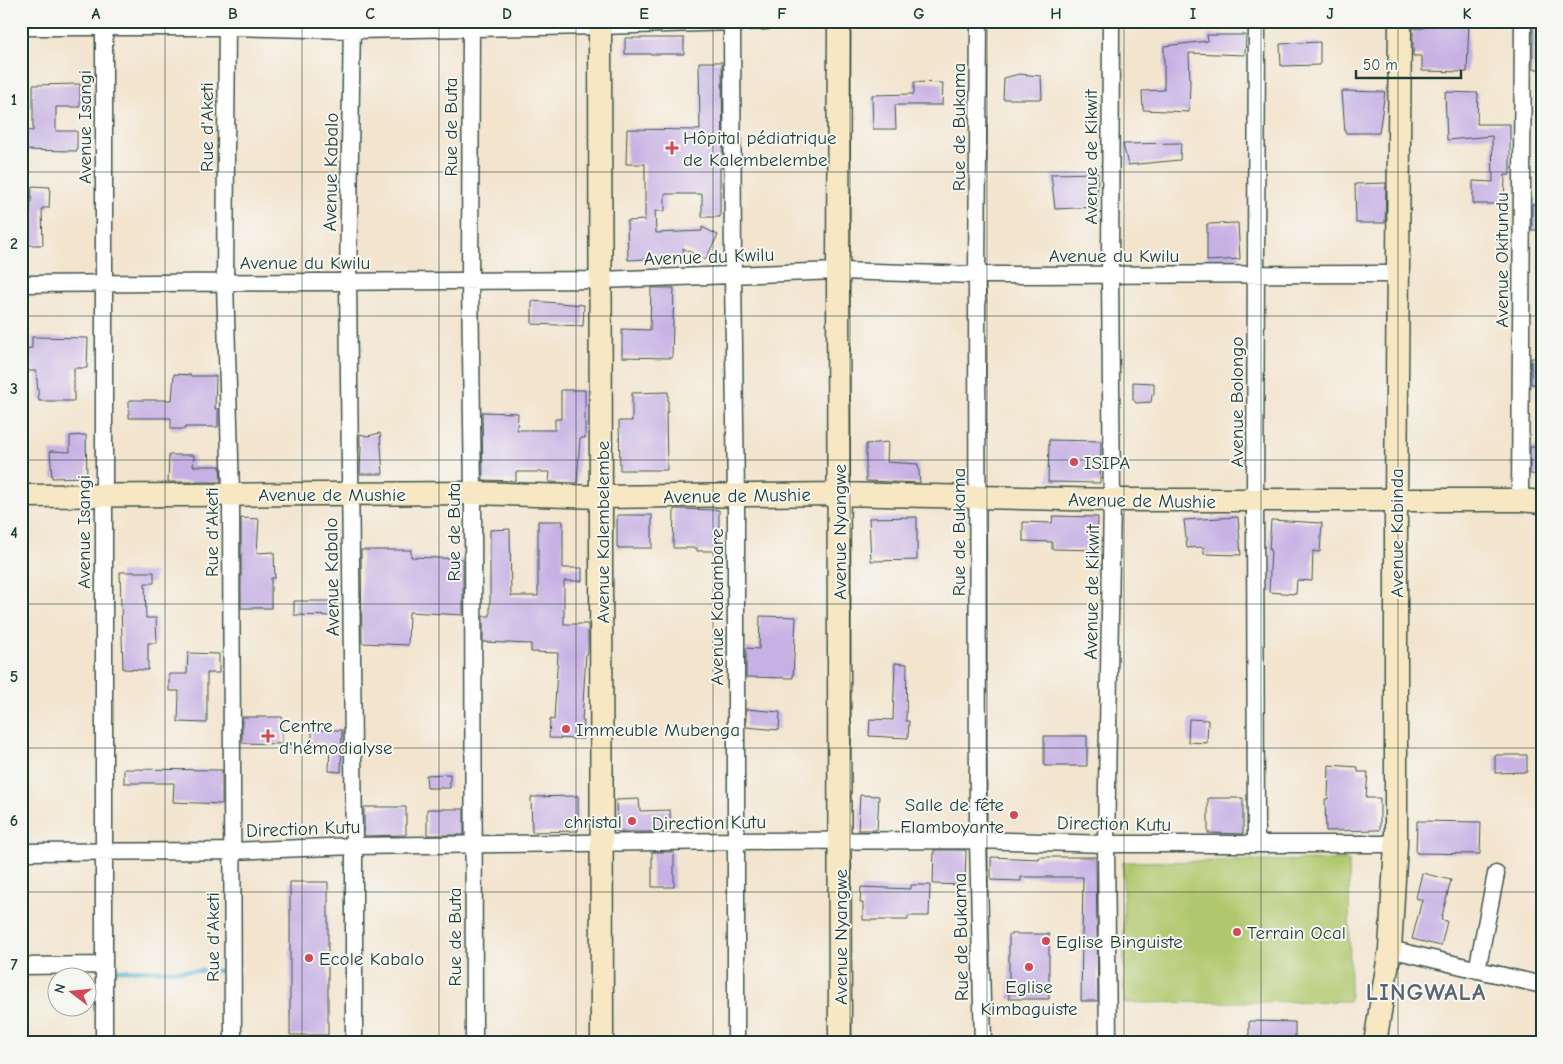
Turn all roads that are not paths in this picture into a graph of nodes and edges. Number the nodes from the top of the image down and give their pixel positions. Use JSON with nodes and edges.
{"nodes":[{"id":1,"x":766,"y":21,"type":"edge"},
{"id":2,"x":839,"y":21,"type":"edge"},
{"id":3,"x":978,"y":21,"type":"edge"},
{"id":4,"x":1111,"y":21,"type":"edge"},
{"id":5,"x":1257,"y":21,"type":"edge"},
{"id":6,"x":1400,"y":21,"type":"edge"},
{"id":7,"x":1523,"y":21,"type":"edge"},
{"id":8,"x":732,"y":22,"type":"edge"},
{"id":9,"x":104,"y":24,"type":"edge"},
{"id":10,"x":227,"y":24,"type":"edge"},
{"id":11,"x":600,"y":24,"type":"edge"},
{"id":12,"x":471,"y":25,"type":"edge"},
{"id":13,"x":352,"y":26,"type":"edge"},
{"id":14,"x":21,"y":27,"type":"edge"},
{"id":15,"x":838,"y":271,"type":"junction"},
{"id":16,"x":1257,"y":274,"type":"junction"},
{"id":17,"x":1398,"y":274,"type":"junction"},
{"id":18,"x":733,"y":275,"type":"junction"},
{"id":19,"x":977,"y":275,"type":"junction"},
{"id":20,"x":1110,"y":275,"type":"junction"},
{"id":21,"x":601,"y":280,"type":"junction"},
{"id":22,"x":348,"y":281,"type":"junction"},
{"id":23,"x":470,"y":281,"type":"junction"},
{"id":24,"x":225,"y":282,"type":"junction"},
{"id":25,"x":105,"y":283,"type":"junction"},
{"id":26,"x":21,"y":284,"type":"edge"},
{"id":27,"x":350,"y":493,"type":"junction"},
{"id":28,"x":474,"y":493,"type":"junction"},
{"id":29,"x":231,"y":494,"type":"junction"},
{"id":30,"x":838,"y":494,"type":"junction"},
{"id":31,"x":103,"y":495,"type":"junction"},
{"id":32,"x":736,"y":495,"type":"junction"},
{"id":33,"x":21,"y":496,"type":"edge"},
{"id":34,"x":602,"y":497,"type":"junction"},
{"id":35,"x":978,"y":497,"type":"junction"},
{"id":36,"x":1112,"y":500,"type":"junction"},
{"id":37,"x":1520,"y":500,"type":"junction"},
{"id":38,"x":1255,"y":501,"type":"junction"},
{"id":39,"x":1396,"y":501,"type":"junction"},
{"id":40,"x":1542,"y":502,"type":"edge"},
{"id":41,"x":978,"y":840,"type":"junction"},
{"id":42,"x":735,"y":841,"type":"junction"},
{"id":43,"x":840,"y":841,"type":"junction"},
{"id":44,"x":1256,"y":843,"type":"junction"},
{"id":45,"x":474,"y":844,"type":"junction"},
{"id":46,"x":602,"y":844,"type":"junction"},
{"id":47,"x":1106,"y":844,"type":"junction"},
{"id":48,"x":1396,"y":844,"type":"junction"},
{"id":49,"x":354,"y":846,"type":"junction"},
{"id":50,"x":232,"y":851,"type":"junction"},
{"id":51,"x":21,"y":852,"type":"edge"},
{"id":52,"x":104,"y":852,"type":"junction"},
{"id":53,"x":1496,"y":874,"type":"dead end"},
{"id":54,"x":1390,"y":949,"type":"junction"},
{"id":55,"x":104,"y":965,"type":"junction"},
{"id":56,"x":21,"y":966,"type":"edge"},
{"id":57,"x":1477,"y":970,"type":"junction"},
{"id":58,"x":1542,"y":985,"type":"edge"},
{"id":59,"x":104,"y":1043,"type":"edge"},
{"id":60,"x":233,"y":1043,"type":"edge"},
{"id":61,"x":354,"y":1043,"type":"edge"},
{"id":62,"x":474,"y":1043,"type":"edge"},
{"id":63,"x":602,"y":1043,"type":"edge"},
{"id":64,"x":736,"y":1043,"type":"edge"},
{"id":65,"x":840,"y":1043,"type":"edge"},
{"id":66,"x":983,"y":1043,"type":"edge"},
{"id":67,"x":1108,"y":1043,"type":"edge"},
{"id":68,"x":1375,"y":1043,"type":"edge"}],
"edges":[{"from":1,"to":8,"type":"street"},
{"from":2,"to":15,"type":"street","name":"Avenue Nyangwe"},
{"from":3,"to":19,"type":"street","name":"Rue de Bukama"},
{"from":4,"to":20,"type":"street","name":"Avenue de Kikwit"},
{"from":5,"to":16,"type":"street","name":"Avenue Bolongo"},
{"from":6,"to":17,"type":"street","name":"Avenue Kabinda"},
{"from":7,"to":37,"type":"street","name":"Avenue Okitundu"},
{"from":8,"to":11,"type":"street"},
{"from":8,"to":18,"type":"street","name":"Avenue Kabambare"},
{"from":9,"to":10,"type":"street"},
{"from":9,"to":14,"type":"street"},
{"from":9,"to":25,"type":"street","name":"Avenue Isangi"},
{"from":10,"to":13,"type":"street"},
{"from":10,"to":24,"type":"street","name":"Rue d'Aketi"},
{"from":11,"to":12,"type":"street"},
{"from":11,"to":21,"type":"street","name":"Avenue Kalembelembe"},
{"from":12,"to":13,"type":"street"},
{"from":12,"to":23,"type":"street","name":"Rue de Buta"},
{"from":13,"to":22,"type":"street","name":"Avenue Kabalo"},
{"from":15,"to":18,"type":"street","name":"Avenue du Kwilu"},
{"from":15,"to":19,"type":"street","name":"Avenue du Kwilu"},
{"from":15,"to":30,"type":"street","name":"Avenue Nyangwe"},
{"from":16,"to":17,"type":"street","name":"Avenue du Kwilu"},
{"from":16,"to":20,"type":"street","name":"Avenue du Kwilu"},
{"from":16,"to":38,"type":"street","name":"Avenue Bolongo"},
{"from":17,"to":39,"type":"street","name":"Avenue Kabinda"},
{"from":18,"to":21,"type":"street","name":"Avenue du Kwilu"},
{"from":18,"to":32,"type":"street","name":"Avenue Kabambare"},
{"from":19,"to":20,"type":"street","name":"Avenue du Kwilu"},
{"from":19,"to":35,"type":"street","name":"Rue de Bukama"},
{"from":20,"to":36,"type":"street","name":"Avenue de Kikwit"},
{"from":21,"to":23,"type":"street","name":"Avenue du Kwilu"},
{"from":21,"to":34,"type":"street","name":"Avenue Kalembelembe"},
{"from":22,"to":23,"type":"street","name":"Avenue du Kwilu"},
{"from":22,"to":24,"type":"street","name":"Avenue du Kwilu"},
{"from":22,"to":27,"type":"street","name":"Avenue Kabalo"},
{"from":23,"to":28,"type":"street","name":"Rue de Buta"},
{"from":24,"to":25,"type":"street","name":"Avenue du Kwilu"},
{"from":24,"to":29,"type":"street","name":"Rue d'Aketi"},
{"from":25,"to":26,"type":"street","name":"Avenue du Kwilu"},
{"from":25,"to":31,"type":"street","name":"Avenue Isangi"},
{"from":27,"to":28,"type":"street","name":"Avenue de Mushie"},
{"from":27,"to":29,"type":"street","name":"Avenue de Mushie"},
{"from":27,"to":49,"type":"street","name":"Avenue Kabalo"},
{"from":28,"to":34,"type":"street","name":"Avenue de Mushie"},
{"from":28,"to":45,"type":"street","name":"Rue de Buta"},
{"from":29,"to":31,"type":"street","name":"Avenue de Mushie"},
{"from":29,"to":50,"type":"street","name":"Rue d'Aketi"},
{"from":30,"to":32,"type":"street","name":"Avenue de Mushie"},
{"from":30,"to":35,"type":"street","name":"Avenue de Mushie"},
{"from":30,"to":43,"type":"street","name":"Avenue Nyangwe"},
{"from":31,"to":33,"type":"street","name":"Avenue de Mushie"},
{"from":31,"to":52,"type":"street","name":"Avenue Isangi"},
{"from":32,"to":34,"type":"street","name":"Avenue de Mushie"},
{"from":32,"to":42,"type":"street","name":"Avenue Kabambare"},
{"from":34,"to":46,"type":"street","name":"Avenue Kalembelembe"},
{"from":35,"to":36,"type":"street","name":"Avenue de Mushie"},
{"from":35,"to":41,"type":"street","name":"Rue de Bukama"},
{"from":36,"to":38,"type":"street","name":"Avenue de Mushie"},
{"from":36,"to":47,"type":"street","name":"Avenue de Kikwit"},
{"from":37,"to":39,"type":"street","name":"Avenue de Mushie"},
{"from":37,"to":40,"type":"street","name":"Avenue de Mushie"},
{"from":38,"to":39,"type":"street","name":"Avenue de Mushie"},
{"from":38,"to":44,"type":"street","name":"Avenue Bolongo"},
{"from":39,"to":48,"type":"street","name":"Avenue Kabinda"},
{"from":41,"to":43,"type":"street","name":"Direction Kutu"},
{"from":41,"to":47,"type":"street","name":"Direction Kutu"},
{"from":41,"to":66,"type":"street","name":"Rue de Bukama"},
{"from":42,"to":43,"type":"street","name":"Direction Kutu"},
{"from":42,"to":46,"type":"street","name":"Direction Kutu"},
{"from":42,"to":64,"type":"street","name":"Avenue Kabambare"},
{"from":43,"to":65,"type":"street","name":"Avenue Nyangwe"},
{"from":44,"to":47,"type":"street","name":"Direction Kutu"},
{"from":44,"to":48,"type":"street","name":"Direction Kutu"},
{"from":45,"to":46,"type":"street","name":"Direction Kutu"},
{"from":45,"to":49,"type":"street","name":"Direction Kutu"},
{"from":45,"to":62,"type":"street","name":"Rue de Buta"},
{"from":46,"to":63,"type":"street","name":"Avenue Kalembelembe"},
{"from":47,"to":67,"type":"street","name":"Avenue de Kikwit"},
{"from":48,"to":54,"type":"street","name":"Avenue Kabinda"},
{"from":49,"to":50,"type":"street","name":"Direction Kutu"},
{"from":49,"to":61,"type":"street","name":"Avenue Kabalo"},
{"from":50,"to":52,"type":"street","name":"Direction Kutu"},
{"from":50,"to":60,"type":"street","name":"Rue d'Aketi"},
{"from":51,"to":52,"type":"street","name":"Direction Kutu"},
{"from":52,"to":55,"type":"street","name":"Avenue Isangi"},
{"from":53,"to":57,"type":"street"},
{"from":54,"to":57,"type":"street"},
{"from":54,"to":68,"type":"street","name":"Avenue Kabinda"},
{"from":55,"to":56,"type":"street"},
{"from":55,"to":59,"type":"street","name":"Avenue Isangi"},
{"from":57,"to":58,"type":"street"}]}
